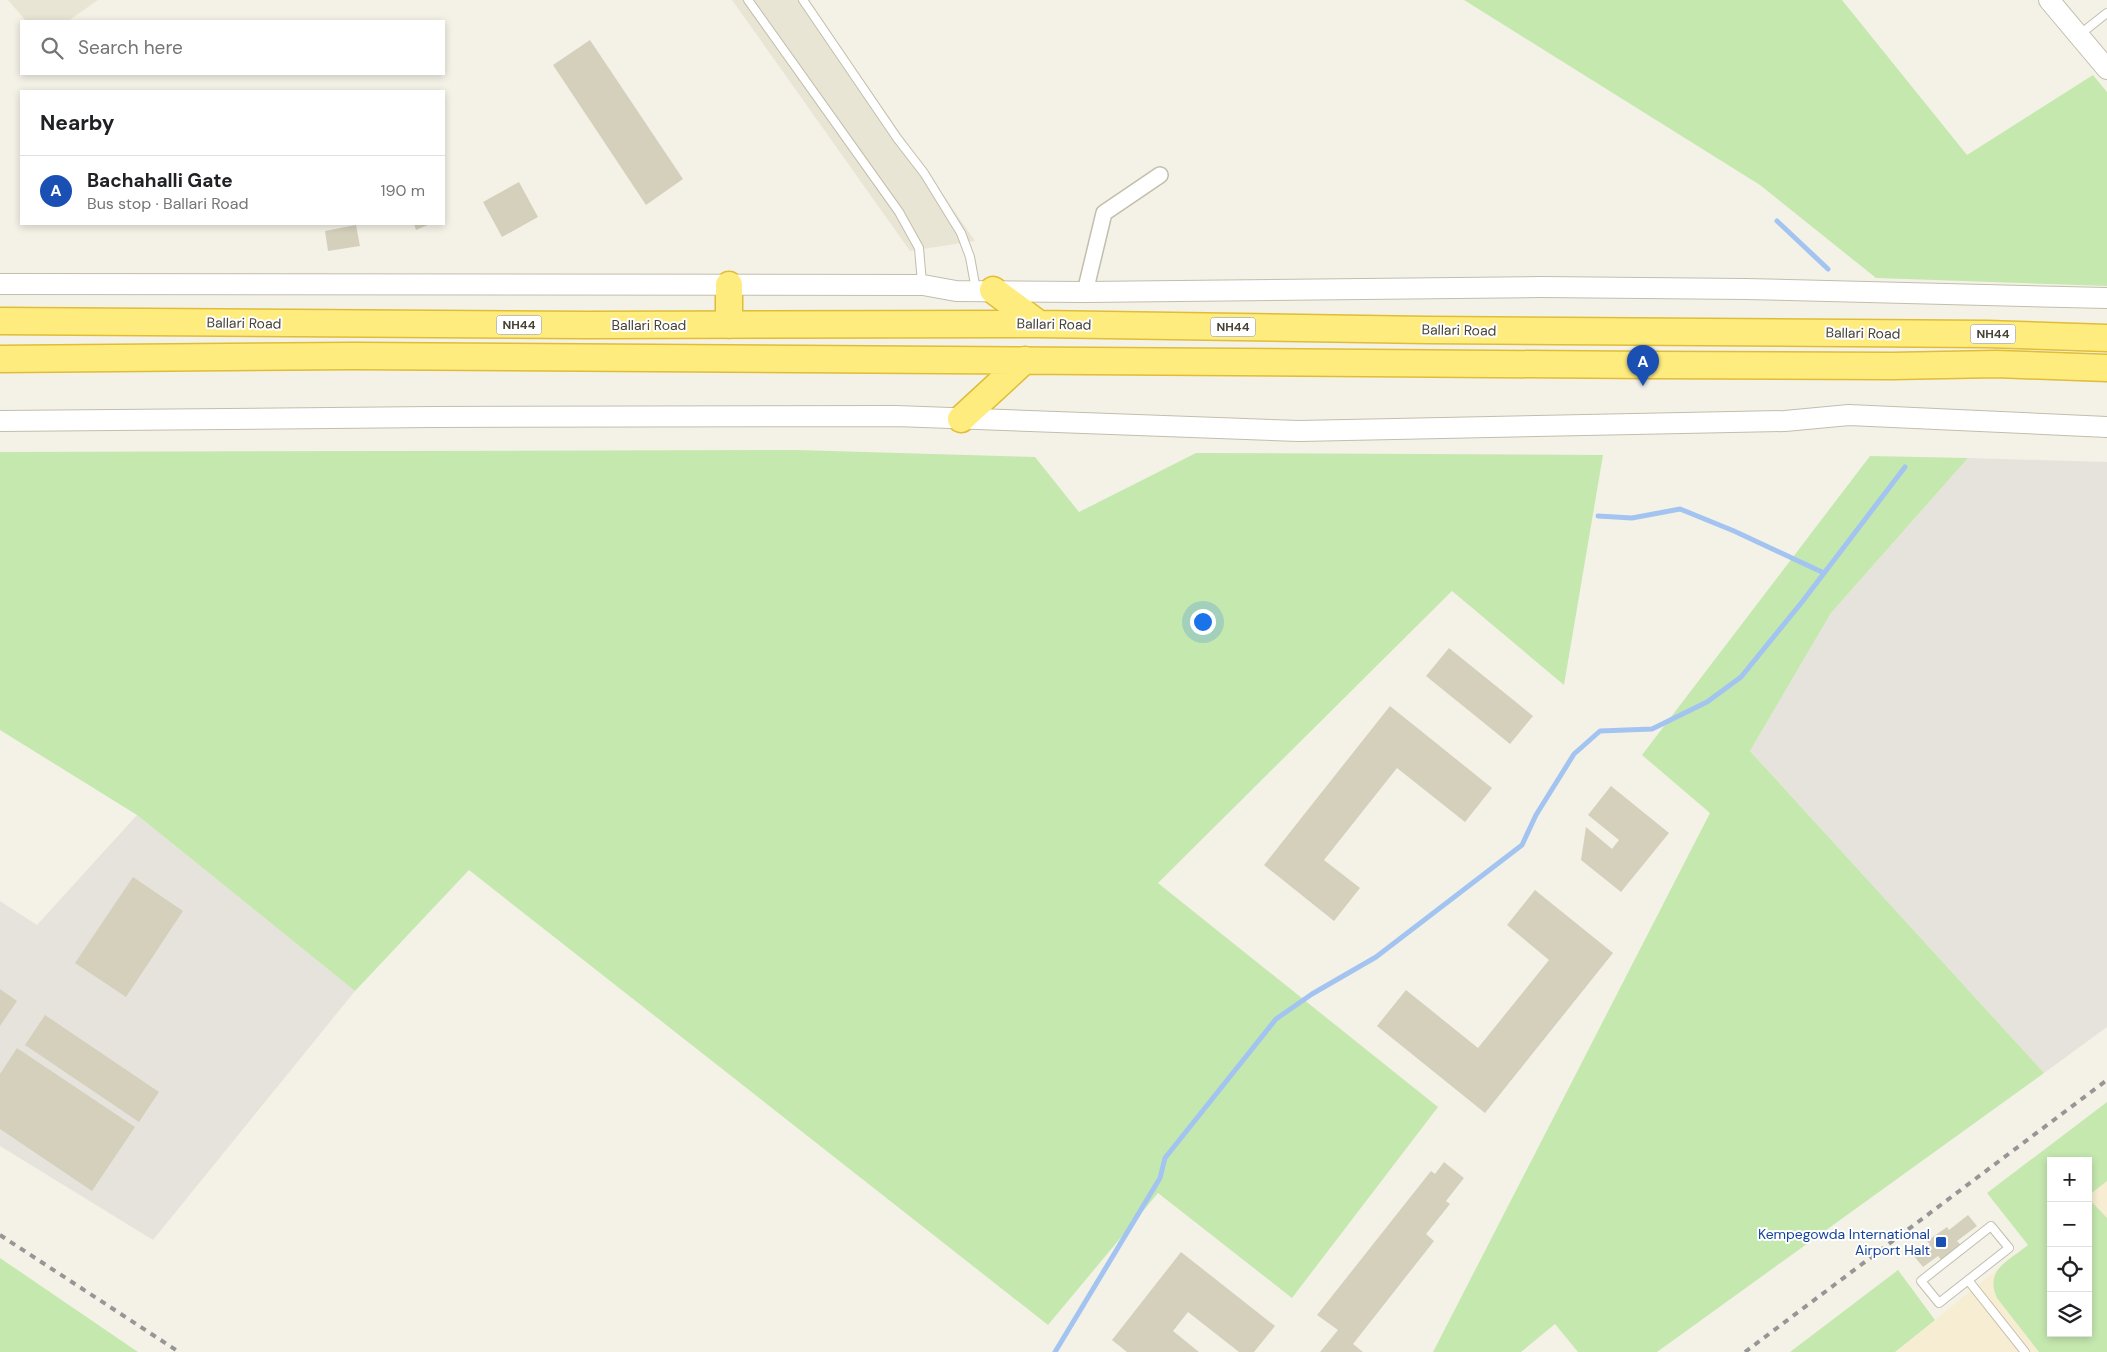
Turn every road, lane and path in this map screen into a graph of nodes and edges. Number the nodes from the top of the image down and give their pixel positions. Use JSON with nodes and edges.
{"nodes":[{"id":1,"x":748,"y":0,"type":"edge"},
{"id":2,"x":803,"y":0,"type":"edge"},
{"id":3,"x":2049,"y":0,"type":"edge"},
{"id":4,"x":2107,"y":13,"type":"edge"},
{"id":5,"x":2078,"y":36,"type":"junction"},
{"id":6,"x":2107,"y":69,"type":"edge"},
{"id":7,"x":1160,"y":175,"type":"dead end"},
{"id":8,"x":0,"y":284,"type":"edge"},
{"id":9,"x":729,"y":285,"type":"junction"},
{"id":10,"x":923,"y":285,"type":"junction"},
{"id":11,"x":985,"y":290,"type":"junction"},
{"id":12,"x":1084,"y":292,"type":"junction"},
{"id":13,"x":2107,"y":298,"type":"edge"},
{"id":14,"x":0,"y":321,"type":"edge"},
{"id":15,"x":1039,"y":324,"type":"junction"},
{"id":16,"x":729,"y":325,"type":"junction"},
{"id":17,"x":2107,"y":338,"type":"edge"},
{"id":18,"x":0,"y":359,"type":"edge"},
{"id":19,"x":1025,"y":360,"type":"junction"},
{"id":20,"x":2107,"y":368,"type":"edge"},
{"id":21,"x":961,"y":419,"type":"junction"},
{"id":22,"x":0,"y":421,"type":"edge"},
{"id":23,"x":2107,"y":427,"type":"edge"},
{"id":24,"x":1968,"y":1280,"type":"junction"},
{"id":25,"x":2025,"y":1352,"type":"edge"}],
"edges":[{"from":1,"to":10,"type":"lane"},
{"from":2,"to":11,"type":"lane"},
{"from":3,"to":5,"type":"street"},
{"from":4,"to":5,"type":"lane"},
{"from":5,"to":6,"type":"street"},
{"from":7,"to":12,"type":"street"},
{"from":8,"to":9,"type":"street"},
{"from":9,"to":10,"type":"street"},
{"from":9,"to":16,"type":"highway"},
{"from":10,"to":11,"type":"street"},
{"from":11,"to":12,"type":"street"},
{"from":11,"to":15,"type":"highway"},
{"from":12,"to":13,"type":"street"},
{"from":14,"to":16,"type":"highway","name":"Ballari Road","number":"NH44"},
{"from":15,"to":16,"type":"highway","name":"Ballari Road","number":"NH44"},
{"from":15,"to":17,"type":"highway","name":"Ballari Road","number":"NH44"},
{"from":18,"to":19,"type":"highway"},
{"from":19,"to":20,"type":"highway"},
{"from":19,"to":21,"type":"highway"},
{"from":21,"to":22,"type":"street"},
{"from":21,"to":23,"type":"street"},
{"from":24,"to":24,"type":"lane"},
{"from":24,"to":25,"type":"lane"}]}
